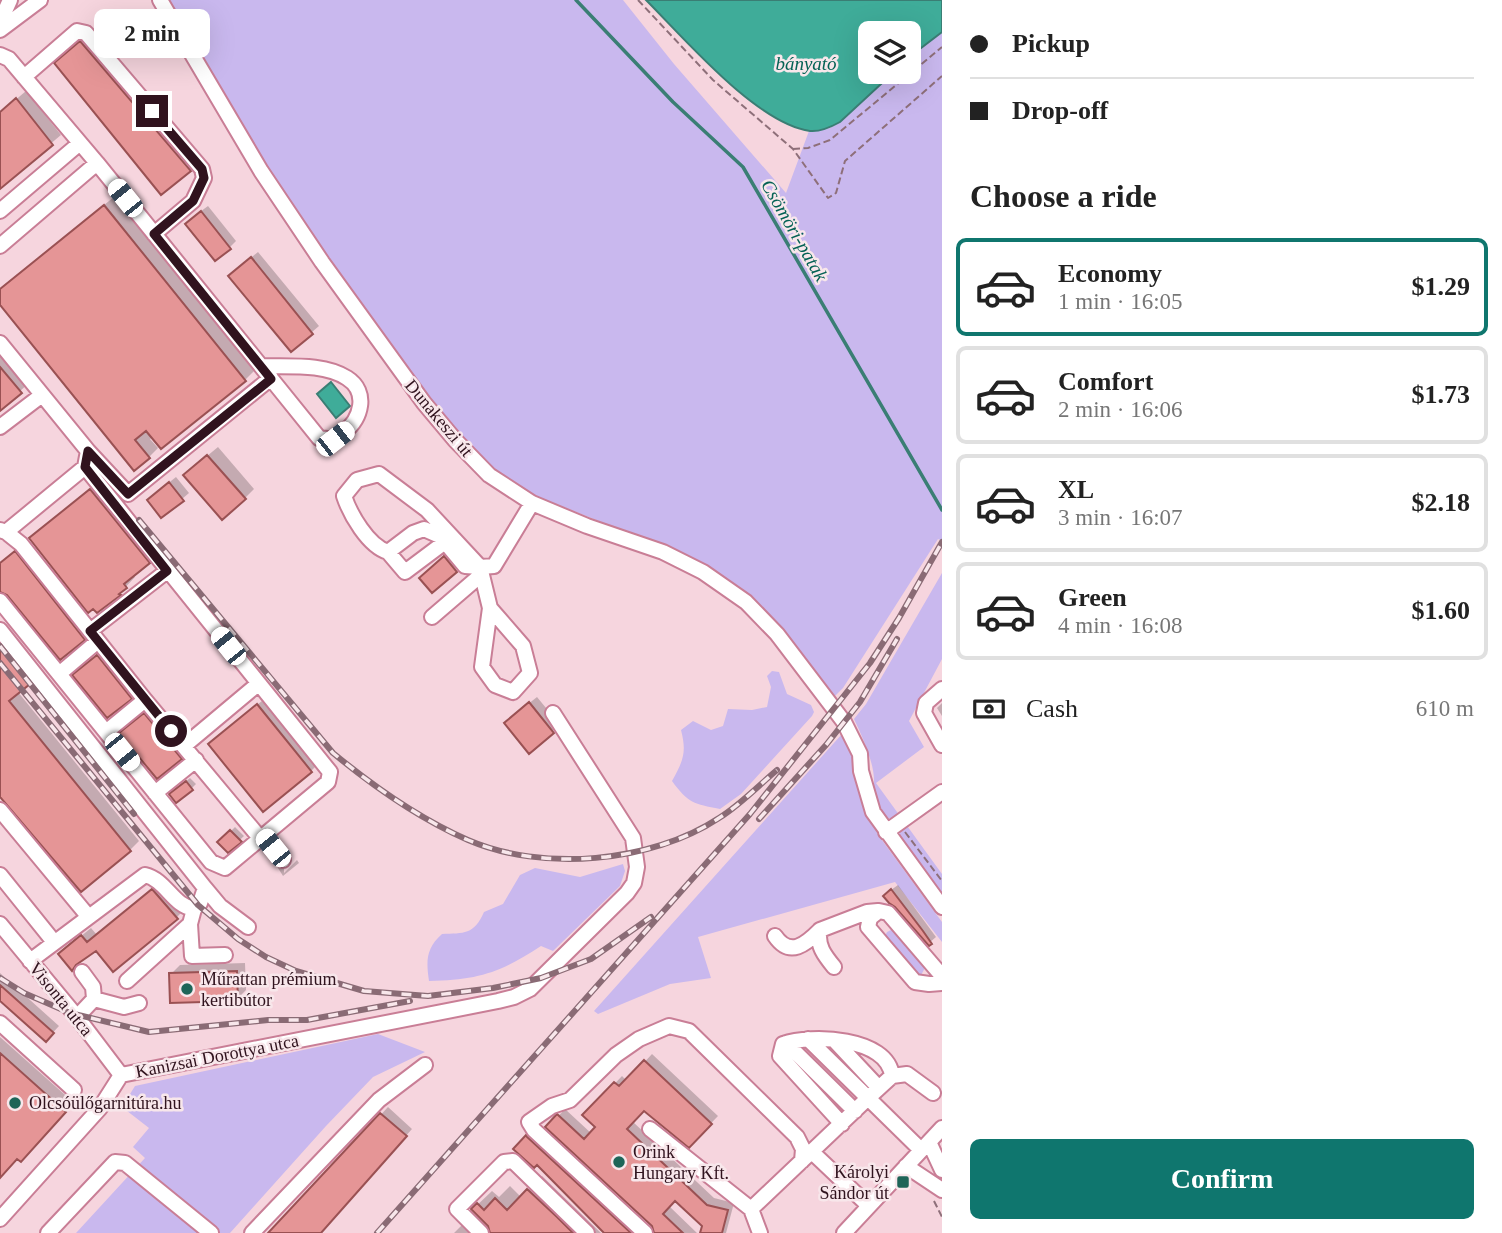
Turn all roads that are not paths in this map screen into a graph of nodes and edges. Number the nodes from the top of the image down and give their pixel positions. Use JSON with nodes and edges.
{"nodes":[{"id":1,"x":10,"y":0,"type":"edge"},
{"id":2,"x":40,"y":0,"type":"edge"},
{"id":3,"x":160,"y":0,"type":"edge"},
{"id":4,"x":0,"y":22,"type":"edge"},
{"id":5,"x":0,"y":30,"type":"edge"},
{"id":6,"x":0,"y":55,"type":"edge"},
{"id":7,"x":24,"y":77,"type":"junction"},
{"id":8,"x":80,"y":143,"type":"junction"},
{"id":9,"x":97,"y":163,"type":"junction"},
{"id":10,"x":0,"y":211,"type":"edge"},
{"id":11,"x":154,"y":234,"type":"junction"},
{"id":12,"x":0,"y":246,"type":"edge"},
{"id":13,"x":0,"y":343,"type":"edge"},
{"id":14,"x":262,"y":366,"type":"junction"},
{"id":15,"x":271,"y":379,"type":"junction"},
{"id":16,"x":42,"y":394,"type":"junction"},
{"id":17,"x":0,"y":427,"type":"edge"},
{"id":18,"x":88,"y":451,"type":"junction"},
{"id":19,"x":85,"y":467,"type":"junction"},
{"id":20,"x":532,"y":503,"type":"junction"},
{"id":21,"x":3,"y":531,"type":"edge"},
{"id":22,"x":445,"y":542,"type":"junction"},
{"id":23,"x":388,"y":552,"type":"junction"},
{"id":24,"x":481,"y":570,"type":"junction"},
{"id":25,"x":167,"y":571,"type":"junction"},
{"id":26,"x":0,"y":601,"type":"edge"},
{"id":27,"x":490,"y":608,"type":"junction"},
{"id":28,"x":432,"y":617,"type":"dead end"},
{"id":29,"x":0,"y":630,"type":"edge"},
{"id":30,"x":94,"y":636,"type":"junction"},
{"id":31,"x":59,"y":674,"type":"junction"},
{"id":32,"x":258,"y":684,"type":"junction"},
{"id":33,"x":942,"y":689,"type":"edge"},
{"id":34,"x":145,"y":700,"type":"junction"},
{"id":35,"x":553,"y":713,"type":"dead end"},
{"id":36,"x":106,"y":732,"type":"junction"},
{"id":37,"x":942,"y":745,"type":"edge"},
{"id":38,"x":184,"y":746,"type":"junction"},
{"id":39,"x":195,"y":760,"type":"junction"},
{"id":40,"x":942,"y":792,"type":"edge"},
{"id":41,"x":155,"y":793,"type":"junction"},
{"id":42,"x":0,"y":810,"type":"edge"},
{"id":43,"x":892,"y":827,"type":"junction"},
{"id":44,"x":262,"y":837,"type":"junction"},
{"id":45,"x":283,"y":860,"type":"dead end"},
{"id":46,"x":0,"y":875,"type":"edge"},
{"id":47,"x":205,"y":888,"type":"junction"},
{"id":48,"x":942,"y":907,"type":"edge"},
{"id":49,"x":880,"y":911,"type":"junction"},
{"id":50,"x":88,"y":916,"type":"junction"},
{"id":51,"x":192,"y":916,"type":"junction"},
{"id":52,"x":0,"y":924,"type":"edge"},
{"id":53,"x":248,"y":927,"type":"dead end"},
{"id":54,"x":820,"y":930,"type":"junction"},
{"id":55,"x":775,"y":936,"type":"dead end"},
{"id":56,"x":54,"y":942,"type":"junction"},
{"id":57,"x":225,"y":955,"type":"dead end"},
{"id":58,"x":30,"y":961,"type":"junction"},
{"id":59,"x":834,"y":967,"type":"dead end"},
{"id":60,"x":82,"y":972,"type":"dead end"},
{"id":61,"x":942,"y":975,"type":"edge"},
{"id":62,"x":127,"y":981,"type":"dead end"},
{"id":63,"x":942,"y":983,"type":"edge"},
{"id":64,"x":94,"y":999,"type":"junction"},
{"id":65,"x":139,"y":1003,"type":"dead end"},
{"id":66,"x":77,"y":1017,"type":"junction"},
{"id":67,"x":0,"y":1023,"type":"edge"},
{"id":68,"x":808,"y":1039,"type":"junction"},
{"id":69,"x":834,"y":1040,"type":"junction"},
{"id":70,"x":786,"y":1042,"type":"junction"},
{"id":71,"x":425,"y":1065,"type":"dead end"},
{"id":72,"x":121,"y":1075,"type":"junction"},
{"id":73,"x":892,"y":1076,"type":"junction"},
{"id":74,"x":74,"y":1090,"type":"dead end"},
{"id":75,"x":873,"y":1093,"type":"junction"},
{"id":76,"x":933,"y":1093,"type":"dead end"},
{"id":77,"x":855,"y":1111,"type":"junction"},
{"id":78,"x":842,"y":1124,"type":"junction"},
{"id":79,"x":942,"y":1128,"type":"edge"},
{"id":80,"x":650,"y":1129,"type":"dead end"},
{"id":81,"x":925,"y":1146,"type":"junction"},
{"id":82,"x":807,"y":1157,"type":"junction"},
{"id":83,"x":906,"y":1166,"type":"junction"},
{"id":84,"x":942,"y":1170,"type":"edge"},
{"id":85,"x":942,"y":1190,"type":"edge"},
{"id":86,"x":869,"y":1206,"type":"junction"},
{"id":87,"x":751,"y":1209,"type":"junction"},
{"id":88,"x":0,"y":1219,"type":"edge"},
{"id":89,"x":48,"y":1233,"type":"edge"},
{"id":90,"x":211,"y":1233,"type":"edge"},
{"id":91,"x":252,"y":1233,"type":"edge"},
{"id":92,"x":481,"y":1233,"type":"edge"},
{"id":93,"x":587,"y":1233,"type":"edge"},
{"id":94,"x":645,"y":1233,"type":"edge"},
{"id":95,"x":760,"y":1233,"type":"edge"},
{"id":96,"x":844,"y":1233,"type":"edge"}],
"edges":[{"from":1,"to":4,"type":"street"},
{"from":2,"to":5,"type":"street"},
{"from":3,"to":20,"type":"street","name":"Dunakeszi út"},
{"from":6,"to":7,"type":"street"},
{"from":7,"to":8,"type":"street"},
{"from":7,"to":11,"type":"street"},
{"from":8,"to":9,"type":"street"},
{"from":8,"to":10,"type":"street"},
{"from":9,"to":11,"type":"street"},
{"from":9,"to":12,"type":"street"},
{"from":11,"to":14,"type":"street"},
{"from":13,"to":16,"type":"street"},
{"from":14,"to":15,"type":"street"},
{"from":14,"to":15,"type":"street"},
{"from":15,"to":18,"type":"street"},
{"from":16,"to":17,"type":"street"},
{"from":16,"to":18,"type":"street"},
{"from":18,"to":19,"type":"street"},
{"from":19,"to":21,"type":"street"},
{"from":19,"to":25,"type":"street"},
{"from":20,"to":24,"type":"street"},
{"from":20,"to":43,"type":"street","name":"Dunakeszi út"},
{"from":21,"to":30,"type":"street"},
{"from":22,"to":23,"type":"street"},
{"from":22,"to":23,"type":"street"},
{"from":22,"to":24,"type":"street"},
{"from":23,"to":24,"type":"street"},
{"from":24,"to":27,"type":"street"},
{"from":24,"to":28,"type":"street"},
{"from":25,"to":30,"type":"street"},
{"from":25,"to":32,"type":"street"},
{"from":26,"to":31,"type":"street"},
{"from":27,"to":27,"type":"street"},
{"from":29,"to":47,"type":"street"},
{"from":30,"to":31,"type":"street"},
{"from":30,"to":34,"type":"street"},
{"from":31,"to":36,"type":"street"},
{"from":32,"to":38,"type":"street"},
{"from":32,"to":44,"type":"street"},
{"from":33,"to":37,"type":"street"},
{"from":34,"to":36,"type":"street"},
{"from":34,"to":38,"type":"street"},
{"from":35,"to":72,"type":"street","name":"Kanizsai Dorottya utca"},
{"from":36,"to":41,"type":"street"},
{"from":38,"to":39,"type":"street"},
{"from":39,"to":41,"type":"street"},
{"from":39,"to":44,"type":"street"},
{"from":40,"to":43,"type":"street"},
{"from":41,"to":44,"type":"street"},
{"from":42,"to":50,"type":"street"},
{"from":43,"to":48,"type":"street","name":"Dunakeszi út"},
{"from":44,"to":45,"type":"street"},
{"from":46,"to":56,"type":"street"},
{"from":47,"to":51,"type":"street"},
{"from":47,"to":53,"type":"street"},
{"from":49,"to":54,"type":"street"},
{"from":49,"to":61,"type":"street"},
{"from":49,"to":63,"type":"street"},
{"from":50,"to":51,"type":"street"},
{"from":50,"to":56,"type":"street"},
{"from":51,"to":57,"type":"street"},
{"from":51,"to":62,"type":"street"},
{"from":52,"to":58,"type":"street","name":"Visonta utca"},
{"from":54,"to":55,"type":"street"},
{"from":54,"to":59,"type":"street"},
{"from":56,"to":58,"type":"street"},
{"from":58,"to":66,"type":"street","name":"Visonta utca"},
{"from":60,"to":64,"type":"street"},
{"from":64,"to":65,"type":"street"},
{"from":64,"to":66,"type":"street"},
{"from":66,"to":72,"type":"street","name":"Visonta utca"},
{"from":67,"to":74,"type":"street"},
{"from":68,"to":69,"type":"street"},
{"from":68,"to":70,"type":"street"},
{"from":68,"to":75,"type":"street"},
{"from":69,"to":73,"type":"street"},
{"from":69,"to":75,"type":"street"},
{"from":70,"to":77,"type":"street"},
{"from":70,"to":78,"type":"street"},
{"from":71,"to":91,"type":"street"},
{"from":72,"to":88,"type":"street","name":"Kanizsai Dorottya utca"},
{"from":73,"to":75,"type":"street"},
{"from":73,"to":76,"type":"street"},
{"from":75,"to":77,"type":"street"},
{"from":75,"to":81,"type":"street"},
{"from":77,"to":78,"type":"street"},
{"from":78,"to":82,"type":"street"},
{"from":79,"to":81,"type":"street"},
{"from":80,"to":87,"type":"street"},
{"from":81,"to":83,"type":"street"},
{"from":81,"to":84,"type":"street"},
{"from":82,"to":86,"type":"street"},
{"from":82,"to":87,"type":"street"},
{"from":82,"to":94,"type":"street"},
{"from":83,"to":85,"type":"street"},
{"from":83,"to":86,"type":"street"},
{"from":86,"to":96,"type":"street"},
{"from":87,"to":95,"type":"street"},
{"from":89,"to":90,"type":"street"},
{"from":92,"to":93,"type":"street"}]}
